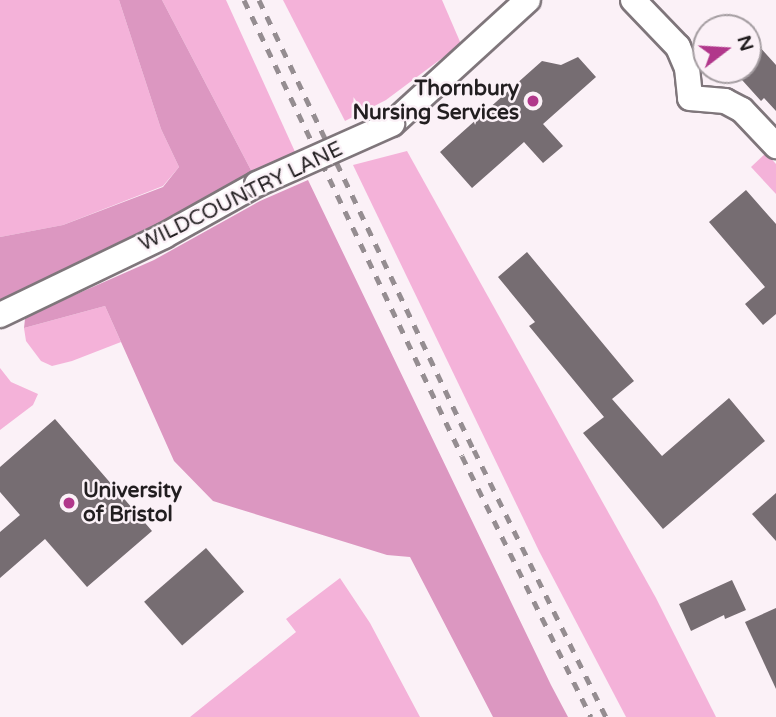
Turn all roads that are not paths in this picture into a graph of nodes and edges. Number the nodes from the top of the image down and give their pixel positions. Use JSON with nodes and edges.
{"nodes":[{"id":1,"x":528,"y":0,"type":"edge"},
{"id":2,"x":633,"y":0,"type":"edge"},
{"id":3,"x":776,"y":146,"type":"edge"},
{"id":4,"x":0,"y":315,"type":"edge"}],
"edges":[{"from":1,"to":4,"type":"street","name":"WILDCOUNTRY LANE","bridge":true},
{"from":2,"to":3,"type":"street"}]}
